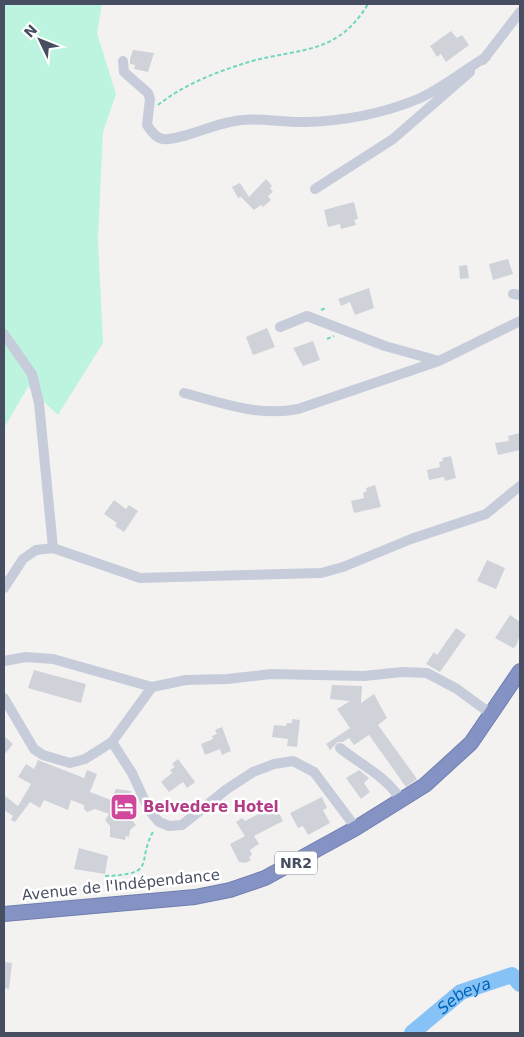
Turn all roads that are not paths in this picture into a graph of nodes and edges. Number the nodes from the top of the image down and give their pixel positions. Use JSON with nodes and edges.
{"nodes":[{"id":1,"x":520,"y":12,"type":"edge"},
{"id":2,"x":486,"y":57,"type":"junction"},
{"id":3,"x":123,"y":61,"type":"dead end"},
{"id":4,"x":315,"y":189,"type":"dead end"},
{"id":5,"x":520,"y":321,"type":"edge"},
{"id":6,"x":280,"y":327,"type":"dead end"},
{"id":7,"x":4,"y":334,"type":"edge"},
{"id":8,"x":438,"y":362,"type":"junction"},
{"id":9,"x":184,"y":394,"type":"dead end"},
{"id":10,"x":520,"y":486,"type":"edge"},
{"id":11,"x":53,"y":548,"type":"junction"},
{"id":12,"x":4,"y":588,"type":"edge"},
{"id":13,"x":4,"y":661,"type":"edge"},
{"id":14,"x":520,"y":671,"type":"edge"},
{"id":15,"x":152,"y":686,"type":"junction"},
{"id":16,"x":4,"y":698,"type":"edge"},
{"id":17,"x":492,"y":714,"type":"junction"},
{"id":18,"x":112,"y":742,"type":"junction"},
{"id":19,"x":340,"y":748,"type":"dead end"},
{"id":20,"x":401,"y":800,"type":"junction"},
{"id":21,"x":356,"y":828,"type":"junction"},
{"id":22,"x":4,"y":914,"type":"edge"}],
"edges":[{"from":1,"to":2,"type":"street"},
{"from":2,"to":3,"type":"street"},
{"from":2,"to":4,"type":"street"},
{"from":5,"to":8,"type":"street"},
{"from":6,"to":8,"type":"street"},
{"from":7,"to":11,"type":"street"},
{"from":8,"to":9,"type":"street"},
{"from":10,"to":11,"type":"street"},
{"from":11,"to":12,"type":"street"},
{"from":13,"to":15,"type":"street"},
{"from":14,"to":17,"type":"highway","name":"Avenue de l'Indépendance","number":"NR2"},
{"from":15,"to":17,"type":"street"},
{"from":15,"to":18,"type":"street"},
{"from":16,"to":18,"type":"street"},
{"from":17,"to":20,"type":"highway","name":"Avenue de l'Indépendance","number":"NR2"},
{"from":18,"to":21,"type":"street"},
{"from":19,"to":20,"type":"street"},
{"from":20,"to":21,"type":"highway","name":"Avenue de l'Indépendance","number":"NR2"},
{"from":21,"to":22,"type":"highway","name":"Avenue de l'Indépendance","number":"NR2"}]}
